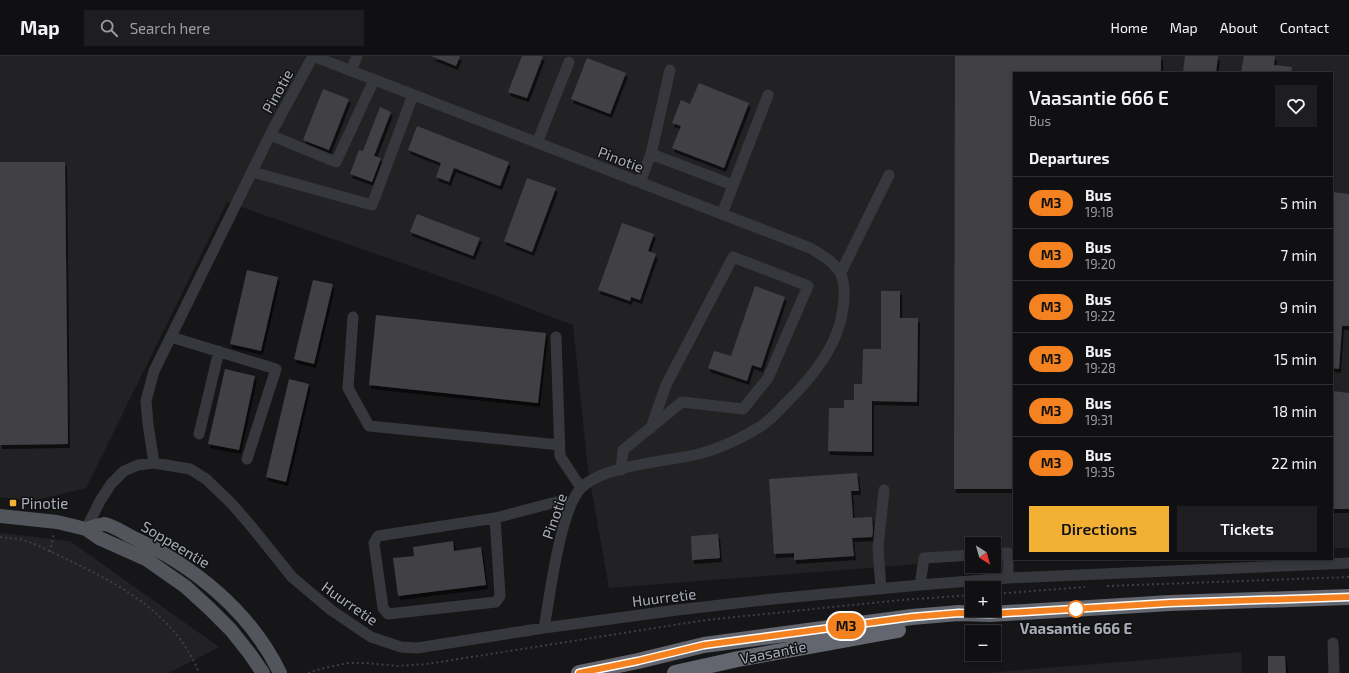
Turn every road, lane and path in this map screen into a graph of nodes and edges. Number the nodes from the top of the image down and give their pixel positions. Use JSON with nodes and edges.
{"nodes":[{"id":1,"x":313,"y":56,"type":"edge"},
{"id":2,"x":357,"y":56,"type":"edge"},
{"id":3,"x":569,"y":62,"type":"dead end"},
{"id":4,"x":670,"y":70,"type":"dead end"},
{"id":5,"x":351,"y":71,"type":"junction"},
{"id":6,"x":374,"y":80,"type":"junction"},
{"id":7,"x":413,"y":95,"type":"junction"},
{"id":8,"x":768,"y":95,"type":"dead end"},
{"id":9,"x":270,"y":134,"type":"junction"},
{"id":10,"x":537,"y":143,"type":"junction"},
{"id":11,"x":651,"y":154,"type":"junction"},
{"id":12,"x":253,"y":172,"type":"junction"},
{"id":13,"x":889,"y":175,"type":"dead end"},
{"id":14,"x":640,"y":182,"type":"junction"},
{"id":15,"x":733,"y":185,"type":"junction"},
{"id":16,"x":722,"y":214,"type":"junction"},
{"id":17,"x":841,"y":272,"type":"junction"},
{"id":18,"x":353,"y":317,"type":"dead end"},
{"id":19,"x":556,"y":336,"type":"dead end"},
{"id":20,"x":171,"y":337,"type":"junction"},
{"id":21,"x":218,"y":352,"type":"junction"},
{"id":22,"x":650,"y":428,"type":"junction"},
{"id":23,"x":199,"y":434,"type":"dead end"},
{"id":24,"x":560,"y":445,"type":"junction"},
{"id":25,"x":247,"y":459,"type":"dead end"},
{"id":26,"x":154,"y":463,"type":"junction"},
{"id":27,"x":621,"y":470,"type":"junction"},
{"id":28,"x":581,"y":488,"type":"junction"},
{"id":29,"x":884,"y":490,"type":"dead end"},
{"id":30,"x":570,"y":505,"type":"junction"},
{"id":31,"x":0,"y":516,"type":"edge"},
{"id":32,"x":496,"y":518,"type":"junction"},
{"id":33,"x":57,"y":522,"type":"junction"},
{"id":34,"x":86,"y":529,"type":"junction"},
{"id":35,"x":0,"y":537,"type":"edge"},
{"id":36,"x":50,"y":552,"type":"junction"},
{"id":37,"x":1001,"y":554,"type":"edge"},
{"id":38,"x":965,"y":555,"type":"edge"},
{"id":39,"x":1349,"y":563,"type":"edge"},
{"id":40,"x":1349,"y":577,"type":"edge"},
{"id":41,"x":1008,"y":578,"type":"junction"},
{"id":42,"x":920,"y":585,"type":"junction"},
{"id":43,"x":1101,"y":586,"type":"dead end"},
{"id":44,"x":1087,"y":587,"type":"dead end"},
{"id":45,"x":881,"y":589,"type":"junction"},
{"id":46,"x":1001,"y":593,"type":"edge"},
{"id":47,"x":965,"y":595,"type":"edge"},
{"id":48,"x":1349,"y":597,"type":"edge"},
{"id":49,"x":965,"y":613,"type":"edge"},
{"id":50,"x":1001,"y":613,"type":"edge"},
{"id":51,"x":977,"y":617,"type":"edge"},
{"id":52,"x":544,"y":628,"type":"junction"},
{"id":53,"x":1333,"y":643,"type":"dead end"},
{"id":54,"x":199,"y":673,"type":"edge"},
{"id":55,"x":263,"y":673,"type":"edge"},
{"id":56,"x":280,"y":673,"type":"edge"},
{"id":57,"x":308,"y":673,"type":"edge"},
{"id":58,"x":579,"y":673,"type":"edge"},
{"id":59,"x":675,"y":673,"type":"edge"},
{"id":60,"x":1334,"y":673,"type":"edge"}],
"edges":[{"from":1,"to":5,"type":"street","name":"Pinotie"},
{"from":1,"to":9,"type":"street","name":"Pinotie"},
{"from":2,"to":5,"type":"street"},
{"from":3,"to":10,"type":"street"},
{"from":4,"to":11,"type":"street"},
{"from":5,"to":6,"type":"street","name":"Pinotie"},
{"from":6,"to":7,"type":"street","name":"Pinotie"},
{"from":6,"to":9,"type":"street"},
{"from":7,"to":10,"type":"street","name":"Pinotie"},
{"from":7,"to":12,"type":"street"},
{"from":8,"to":15,"type":"street"},
{"from":9,"to":12,"type":"street","name":"Pinotie"},
{"from":10,"to":14,"type":"street","name":"Pinotie"},
{"from":11,"to":14,"type":"street"},
{"from":11,"to":15,"type":"street"},
{"from":12,"to":20,"type":"street","name":"Pinotie"},
{"from":13,"to":17,"type":"street"},
{"from":14,"to":16,"type":"street","name":"Pinotie"},
{"from":15,"to":16,"type":"street"},
{"from":16,"to":17,"type":"street","name":"Pinotie"},
{"from":17,"to":27,"type":"street","name":"Pinotie"},
{"from":18,"to":24,"type":"street"},
{"from":19,"to":24,"type":"street"},
{"from":20,"to":21,"type":"street"},
{"from":20,"to":26,"type":"street","name":"Pinotie"},
{"from":21,"to":23,"type":"street"},
{"from":21,"to":25,"type":"street"},
{"from":22,"to":22,"type":"street"},
{"from":22,"to":27,"type":"street"},
{"from":24,"to":28,"type":"street"},
{"from":26,"to":34,"type":"street","name":"Huurretie"},
{"from":26,"to":52,"type":"street","name":"Huurretie"},
{"from":27,"to":28,"type":"street","name":"Pinotie"},
{"from":28,"to":30,"type":"street","name":"Pinotie"},
{"from":29,"to":45,"type":"street"},
{"from":30,"to":32,"type":"street"},
{"from":30,"to":52,"type":"street","name":"Pinotie"},
{"from":31,"to":33,"type":"main road","name":"Soppeentie"},
{"from":32,"to":32,"type":"street"},
{"from":33,"to":34,"type":"main road","name":"Soppeentie"},
{"from":33,"to":36,"type":"path"},
{"from":34,"to":55,"type":"main road","name":"Soppeentie"},
{"from":34,"to":56,"type":"main road","name":"Soppeentie"},
{"from":35,"to":36,"type":"path"},
{"from":36,"to":54,"type":"path"},
{"from":37,"to":41,"type":"street"},
{"from":38,"to":42,"type":"street"},
{"from":39,"to":41,"type":"street","name":"Huurretie"},
{"from":40,"to":43,"type":"path"},
{"from":41,"to":42,"type":"street","name":"Huurretie"},
{"from":42,"to":45,"type":"street","name":"Huurretie"},
{"from":44,"to":46,"type":"path"},
{"from":45,"to":52,"type":"street","name":"Huurretie"},
{"from":47,"to":57,"type":"path"},
{"from":48,"to":50,"type":"highway","name":"Vaasantie"},
{"from":49,"to":58,"type":"highway","name":"Vaasantie"},
{"from":51,"to":59,"type":"highway","name":"Vaasantie"},
{"from":53,"to":60,"type":"street"}]}
